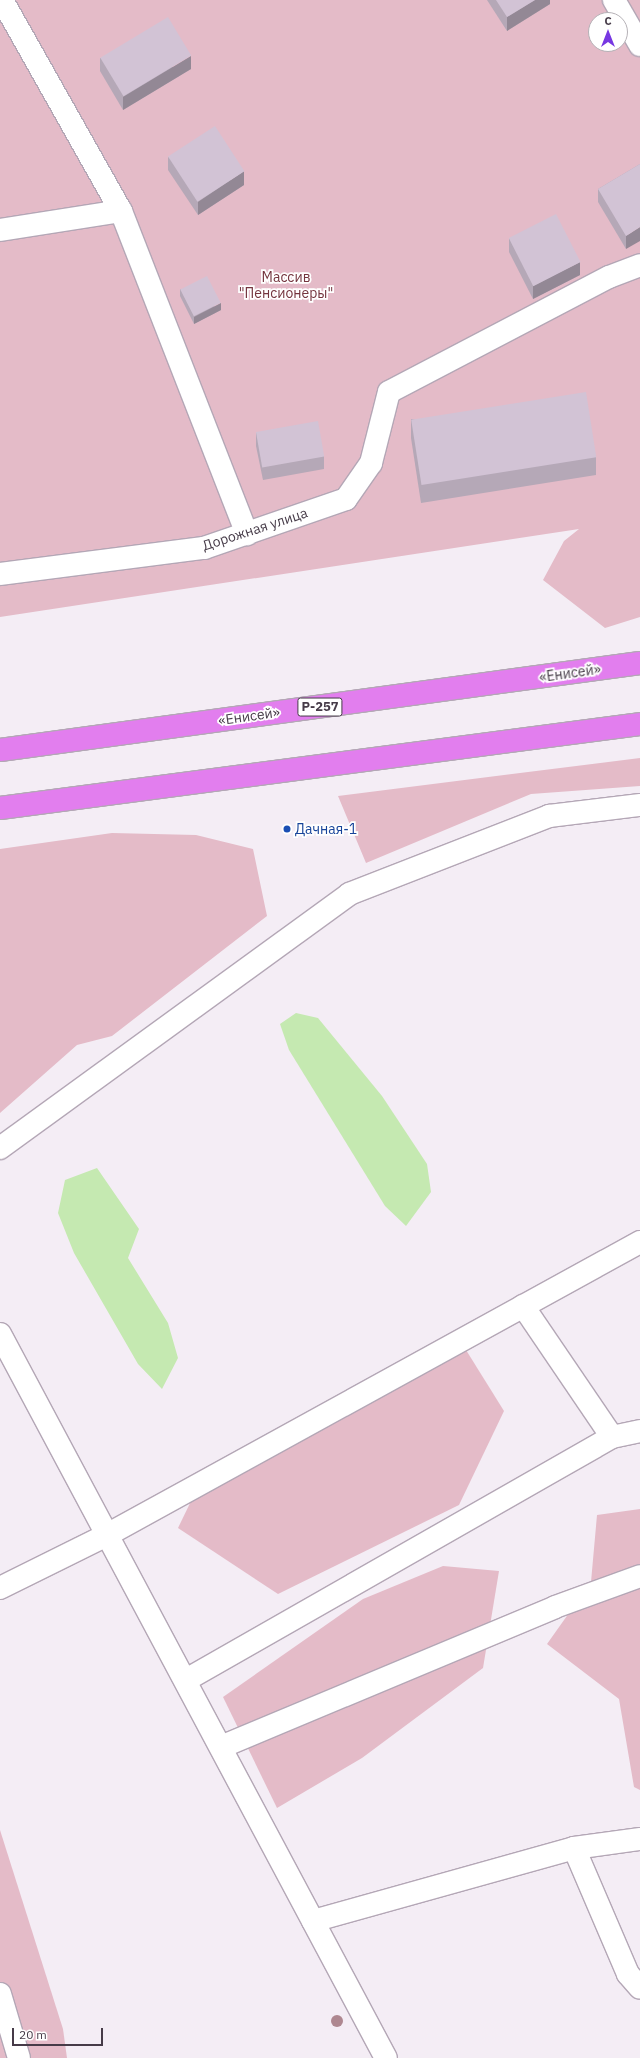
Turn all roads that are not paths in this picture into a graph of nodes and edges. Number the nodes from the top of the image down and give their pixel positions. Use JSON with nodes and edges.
{"nodes":[{"id":1,"x":2,"y":0,"type":"edge"},
{"id":2,"x":614,"y":0,"type":"edge"},
{"id":3,"x":640,"y":45,"type":"edge"},
{"id":4,"x":121,"y":212,"type":"junction"},
{"id":5,"x":0,"y":230,"type":"edge"},
{"id":6,"x":640,"y":265,"type":"edge"},
{"id":7,"x":247,"y":534,"type":"junction"},
{"id":8,"x":0,"y":574,"type":"edge"},
{"id":9,"x":640,"y":663,"type":"edge"},
{"id":10,"x":640,"y":724,"type":"edge"},
{"id":11,"x":0,"y":750,"type":"edge"},
{"id":12,"x":640,"y":805,"type":"edge"},
{"id":13,"x":0,"y":808,"type":"edge"},
{"id":14,"x":0,"y":1148,"type":"edge"},
{"id":15,"x":640,"y":1242,"type":"edge"},
{"id":16,"x":523,"y":1306,"type":"junction"},
{"id":17,"x":0,"y":1334,"type":"edge"},
{"id":18,"x":640,"y":1431,"type":"edge"},
{"id":19,"x":612,"y":1437,"type":"junction"},
{"id":20,"x":107,"y":1535,"type":"junction"},
{"id":21,"x":640,"y":1576,"type":"edge"},
{"id":22,"x":0,"y":1588,"type":"edge"},
{"id":23,"x":186,"y":1680,"type":"junction"},
{"id":24,"x":221,"y":1747,"type":"junction"},
{"id":25,"x":640,"y":1839,"type":"edge"},
{"id":26,"x":574,"y":1848,"type":"junction"},
{"id":27,"x":313,"y":1921,"type":"junction"},
{"id":28,"x":640,"y":1988,"type":"edge"},
{"id":29,"x":0,"y":1994,"type":"edge"},
{"id":30,"x":19,"y":2058,"type":"edge"},
{"id":31,"x":386,"y":2058,"type":"edge"}],
"edges":[{"from":1,"to":4,"type":"street"},
{"from":2,"to":3,"type":"street"},
{"from":4,"to":5,"type":"street"},
{"from":4,"to":7,"type":"street"},
{"from":6,"to":7,"type":"street","name":"Дорожная улица"},
{"from":7,"to":8,"type":"street","name":"Дорожная улица"},
{"from":9,"to":11,"type":"highway","name":"«Енисей»","number":"Р-257"},
{"from":10,"to":13,"type":"highway"},
{"from":12,"to":14,"type":"street"},
{"from":15,"to":16,"type":"street"},
{"from":16,"to":19,"type":"street"},
{"from":16,"to":20,"type":"street"},
{"from":17,"to":20,"type":"street"},
{"from":18,"to":19,"type":"street"},
{"from":19,"to":23,"type":"street"},
{"from":20,"to":22,"type":"street"},
{"from":20,"to":23,"type":"street"},
{"from":21,"to":24,"type":"street"},
{"from":23,"to":24,"type":"street"},
{"from":24,"to":27,"type":"street"},
{"from":25,"to":26,"type":"street"},
{"from":26,"to":27,"type":"street"},
{"from":26,"to":28,"type":"street"},
{"from":27,"to":31,"type":"street"},
{"from":29,"to":30,"type":"street"}]}
